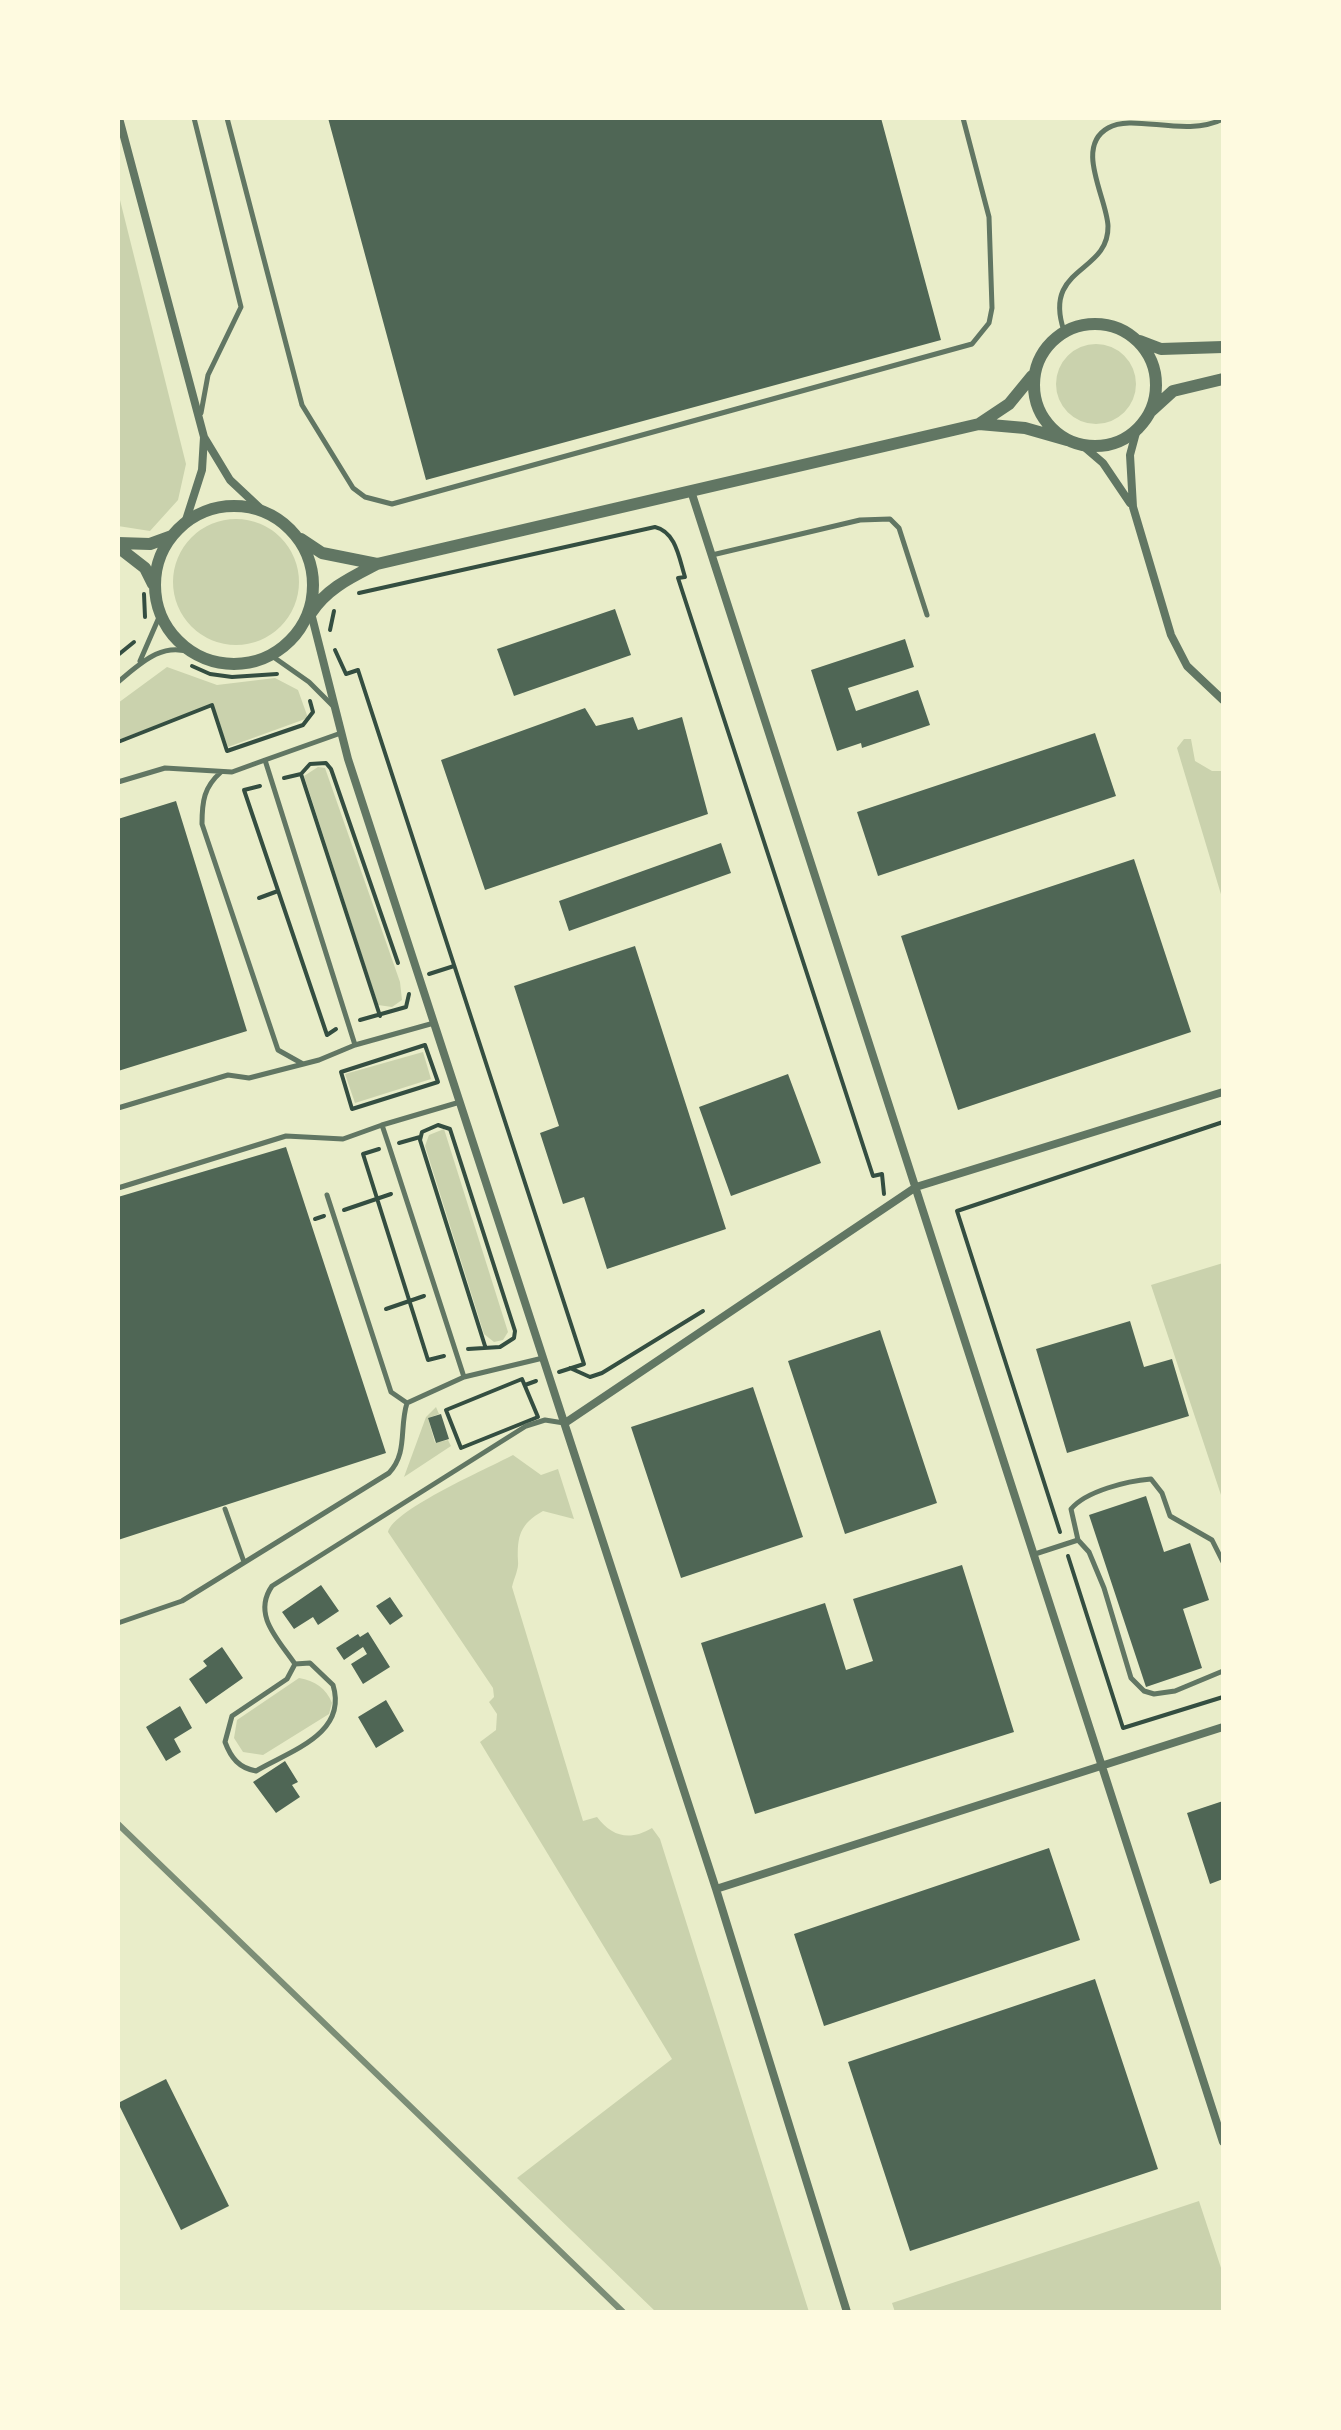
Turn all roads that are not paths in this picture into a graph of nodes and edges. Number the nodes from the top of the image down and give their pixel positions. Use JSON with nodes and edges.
{"nodes":[{"id":1,"x":119,"y":118,"type":"edge"},
{"id":2,"x":194,"y":118,"type":"edge"},
{"id":3,"x":227,"y":118,"type":"edge"},
{"id":4,"x":963,"y":118,"type":"edge"},
{"id":5,"x":1223,"y":119,"type":"edge"},
{"id":6,"x":1064,"y":331,"type":"junction"},
{"id":7,"x":1135,"y":338,"type":"junction"},
{"id":8,"x":1223,"y":347,"type":"edge"},
{"id":9,"x":1034,"y":373,"type":"junction"},
{"id":10,"x":1223,"y":379,"type":"edge"},
{"id":11,"x":1151,"y":411,"type":"junction"},
{"id":12,"x":200,"y":422,"type":"junction"},
{"id":13,"x":979,"y":424,"type":"junction"},
{"id":14,"x":1137,"y":429,"type":"junction"},
{"id":15,"x":204,"y":437,"type":"junction"},
{"id":16,"x":1067,"y":440,"type":"junction"},
{"id":17,"x":1082,"y":445,"type":"junction"},
{"id":18,"x":691,"y":491,"type":"junction"},
{"id":19,"x":1133,"y":507,"type":"junction"},
{"id":20,"x":262,"y":510,"type":"junction"},
{"id":21,"x":185,"y":523,"type":"junction"},
{"id":22,"x":172,"y":536,"type":"junction"},
{"id":23,"x":299,"y":538,"type":"junction"},
{"id":24,"x":118,"y":545,"type":"edge"},
{"id":25,"x":712,"y":555,"type":"junction"},
{"id":26,"x":377,"y":564,"type":"junction"},
{"id":27,"x":149,"y":590,"type":"junction"},
{"id":28,"x":311,"y":613,"type":"junction"},
{"id":29,"x":160,"y":615,"type":"junction"},
{"id":30,"x":927,"y":615,"type":"dead end"},
{"id":31,"x":272,"y":656,"type":"junction"},
{"id":32,"x":189,"y":659,"type":"junction"},
{"id":33,"x":136,"y":667,"type":"junction"},
{"id":34,"x":118,"y":682,"type":"edge"},
{"id":35,"x":1223,"y":700,"type":"edge"},
{"id":36,"x":337,"y":711,"type":"junction"},
{"id":37,"x":342,"y":733,"type":"junction"},
{"id":38,"x":265,"y":760,"type":"junction"},
{"id":39,"x":221,"y":772,"type":"junction"},
{"id":40,"x":118,"y":782,"type":"edge"},
{"id":41,"x":435,"y":1022,"type":"junction"},
{"id":42,"x":355,"y":1045,"type":"junction"},
{"id":43,"x":303,"y":1064,"type":"junction"},
{"id":44,"x":1223,"y":1092,"type":"edge"},
{"id":45,"x":461,"y":1101,"type":"junction"},
{"id":46,"x":118,"y":1108,"type":"edge"},
{"id":47,"x":382,"y":1125,"type":"junction"},
{"id":48,"x":916,"y":1187,"type":"junction"},
{"id":49,"x":118,"y":1188,"type":"edge"},
{"id":50,"x":327,"y":1195,"type":"dead end"},
{"id":51,"x":543,"y":1358,"type":"junction"},
{"id":52,"x":464,"y":1377,"type":"junction"},
{"id":53,"x":407,"y":1403,"type":"junction"},
{"id":54,"x":565,"y":1423,"type":"junction"},
{"id":55,"x":225,"y":1509,"type":"dead end"},
{"id":56,"x":1078,"y":1540,"type":"junction"},
{"id":57,"x":1035,"y":1554,"type":"junction"},
{"id":58,"x":244,"y":1562,"type":"junction"},
{"id":59,"x":1223,"y":1562,"type":"edge"},
{"id":60,"x":118,"y":1623,"type":"edge"},
{"id":61,"x":295,"y":1664,"type":"junction"},
{"id":62,"x":1223,"y":1671,"type":"edge"},
{"id":63,"x":1223,"y":1727,"type":"edge"},
{"id":64,"x":1103,"y":1764,"type":"junction"},
{"id":65,"x":716,"y":1889,"type":"junction"},
{"id":66,"x":1223,"y":2142,"type":"edge"},
{"id":67,"x":847,"y":2312,"type":"edge"}],
"edges":[{"from":1,"to":12,"type":"street"},
{"from":2,"to":12,"type":"lane"},
{"from":3,"to":4,"type":"lane"},
{"from":5,"to":6,"type":"lane"},
{"from":6,"to":7,"type":"street"},
{"from":6,"to":9,"type":"street"},
{"from":7,"to":8,"type":"street"},
{"from":7,"to":11,"type":"street"},
{"from":9,"to":13,"type":"street"},
{"from":9,"to":16,"type":"street"},
{"from":10,"to":11,"type":"street"},
{"from":11,"to":14,"type":"street"},
{"from":12,"to":15,"type":"street"},
{"from":13,"to":16,"type":"street"},
{"from":13,"to":18,"type":"street"},
{"from":14,"to":17,"type":"street"},
{"from":14,"to":19,"type":"street"},
{"from":15,"to":20,"type":"street"},
{"from":15,"to":21,"type":"street"},
{"from":16,"to":17,"type":"street"},
{"from":17,"to":19,"type":"street"},
{"from":18,"to":25,"type":"street"},
{"from":18,"to":26,"type":"street"},
{"from":19,"to":35,"type":"street"},
{"from":20,"to":21,"type":"street"},
{"from":20,"to":23,"type":"street"},
{"from":21,"to":22,"type":"street"},
{"from":22,"to":24,"type":"street"},
{"from":22,"to":27,"type":"street"},
{"from":23,"to":26,"type":"street"},
{"from":23,"to":28,"type":"street"},
{"from":24,"to":27,"type":"street"},
{"from":25,"to":30,"type":"lane"},
{"from":25,"to":48,"type":"street"},
{"from":26,"to":28,"type":"street"},
{"from":27,"to":29,"type":"street"},
{"from":28,"to":31,"type":"street"},
{"from":28,"to":36,"type":"street"},
{"from":29,"to":32,"type":"street"},
{"from":29,"to":33,"type":"lane"},
{"from":31,"to":32,"type":"street"},
{"from":31,"to":36,"type":"lane"},
{"from":32,"to":33,"type":"lane"},
{"from":33,"to":34,"type":"lane"},
{"from":36,"to":37,"type":"street"},
{"from":37,"to":38,"type":"lane"},
{"from":37,"to":41,"type":"street"},
{"from":38,"to":39,"type":"lane"},
{"from":38,"to":42,"type":"lane"},
{"from":39,"to":40,"type":"lane"},
{"from":39,"to":43,"type":"lane"},
{"from":41,"to":42,"type":"lane"},
{"from":41,"to":45,"type":"street"},
{"from":42,"to":43,"type":"lane"},
{"from":43,"to":46,"type":"lane"},
{"from":44,"to":48,"type":"street"},
{"from":45,"to":47,"type":"lane"},
{"from":45,"to":51,"type":"street"},
{"from":47,"to":49,"type":"lane"},
{"from":47,"to":52,"type":"lane"},
{"from":48,"to":54,"type":"street"},
{"from":48,"to":57,"type":"street"},
{"from":50,"to":53,"type":"lane"},
{"from":51,"to":52,"type":"lane"},
{"from":51,"to":54,"type":"street"},
{"from":52,"to":53,"type":"lane"},
{"from":53,"to":58,"type":"lane"},
{"from":54,"to":61,"type":"lane"},
{"from":54,"to":65,"type":"street"},
{"from":55,"to":58,"type":"lane"},
{"from":56,"to":57,"type":"lane"},
{"from":56,"to":59,"type":"lane"},
{"from":56,"to":62,"type":"lane"},
{"from":57,"to":64,"type":"street"},
{"from":58,"to":60,"type":"lane"},
{"from":61,"to":61,"type":"lane"},
{"from":63,"to":64,"type":"street"},
{"from":64,"to":65,"type":"street"},
{"from":64,"to":66,"type":"street"},
{"from":65,"to":67,"type":"street"}]}
